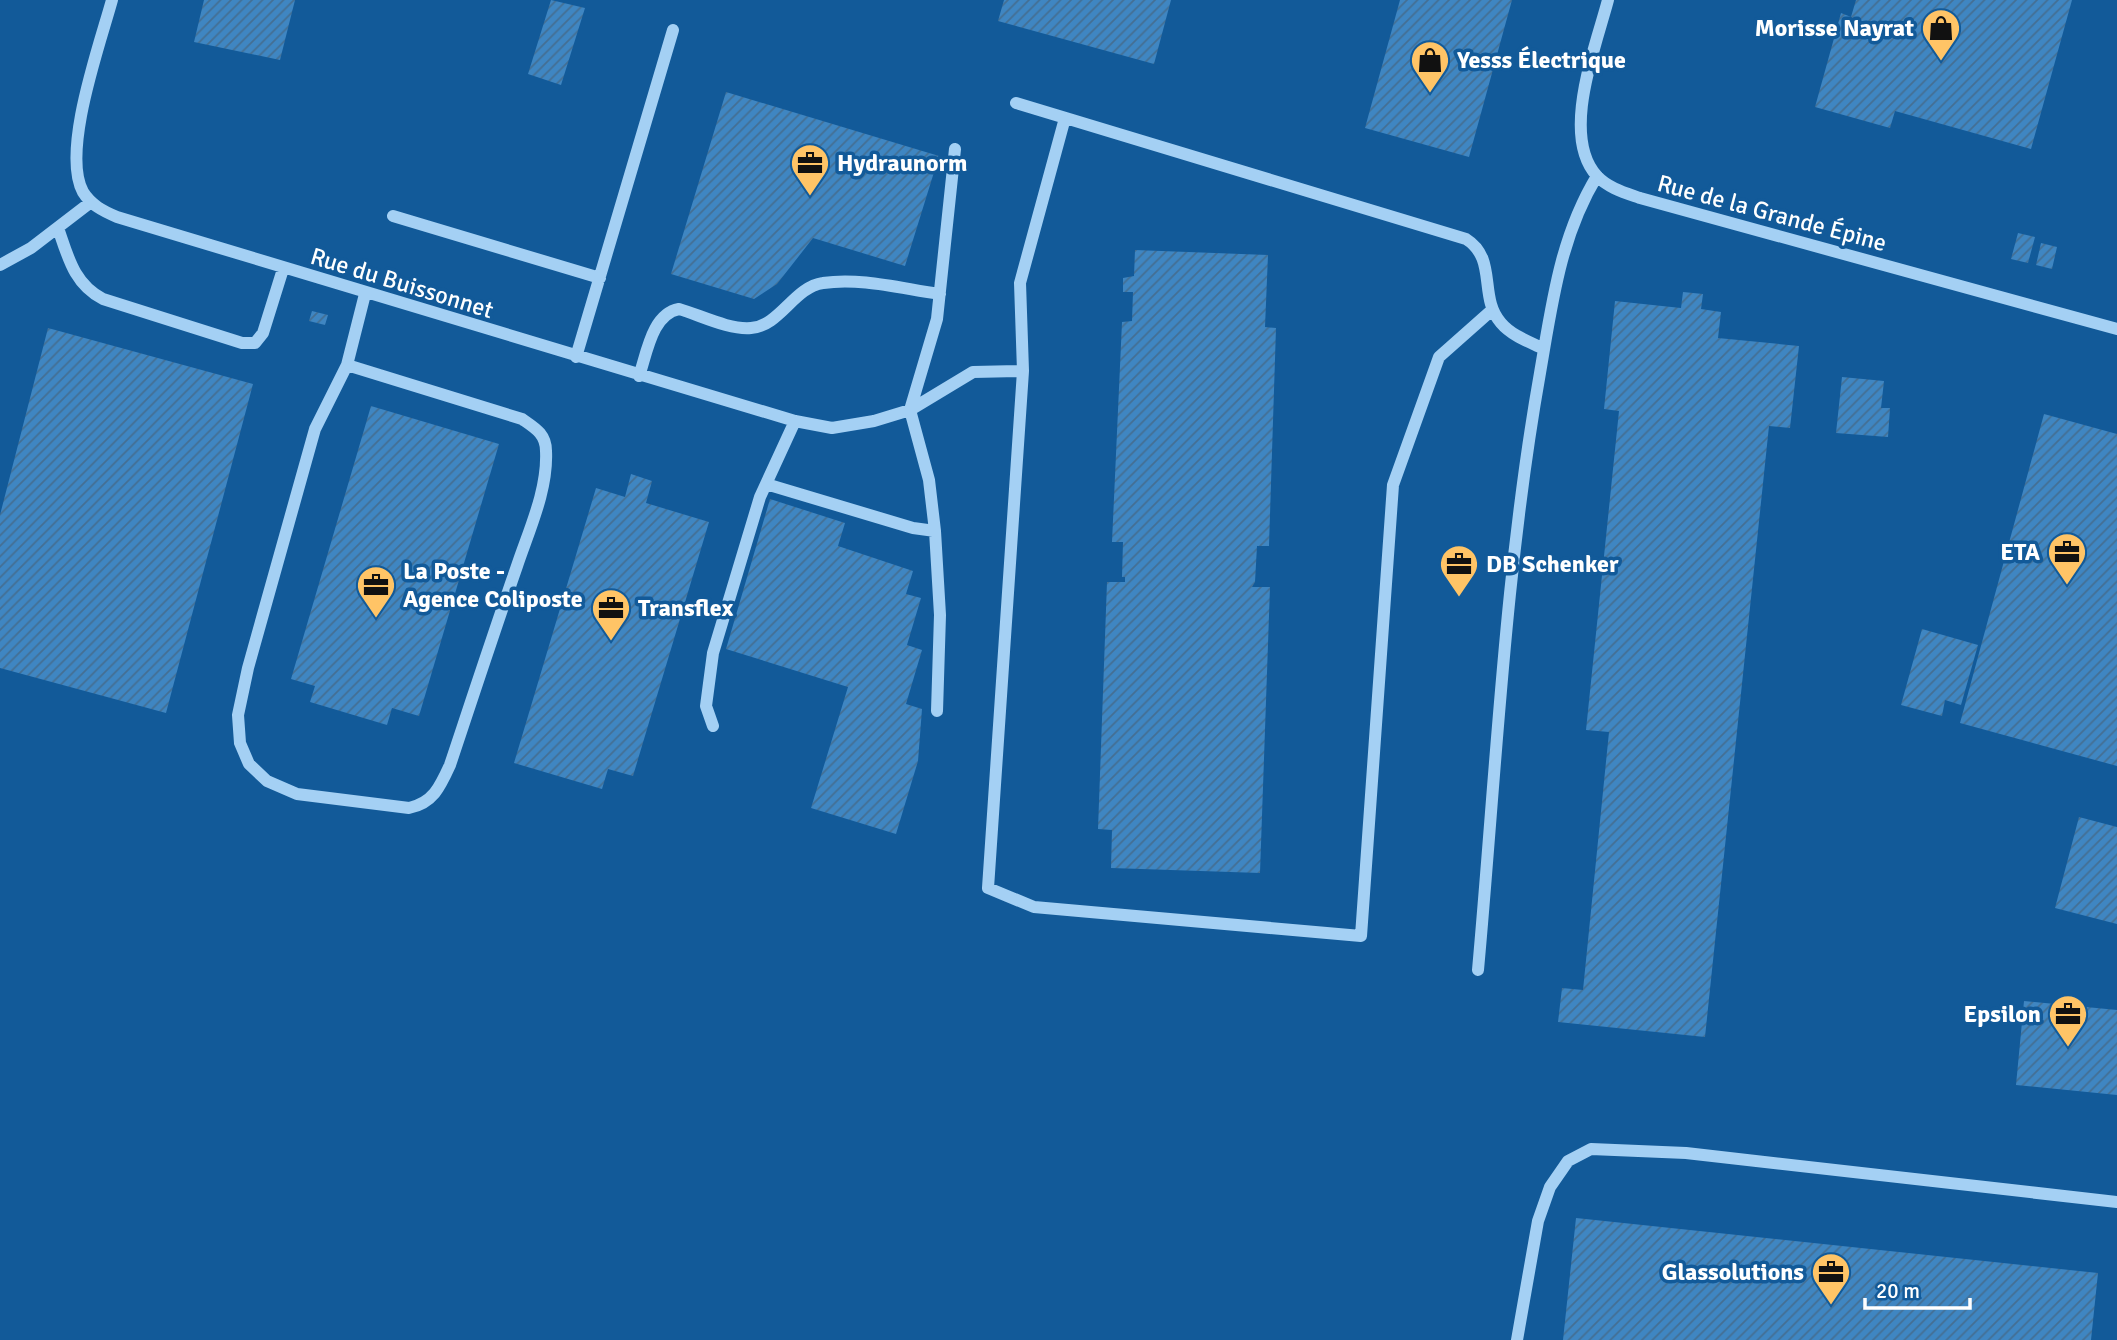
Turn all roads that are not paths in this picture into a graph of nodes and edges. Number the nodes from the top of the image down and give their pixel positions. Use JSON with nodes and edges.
{"nodes":[{"id":1,"x":112,"y":0,"type":"edge"},
{"id":2,"x":1608,"y":0,"type":"edge"},
{"id":3,"x":673,"y":30,"type":"dead end"},
{"id":4,"x":1016,"y":103,"type":"dead end"},
{"id":5,"x":1065,"y":118,"type":"junction"},
{"id":6,"x":955,"y":149,"type":"dead end"},
{"id":7,"x":1597,"y":176,"type":"junction"},
{"id":8,"x":91,"y":202,"type":"junction"},
{"id":9,"x":393,"y":216,"type":"dead end"},
{"id":10,"x":58,"y":228,"type":"junction"},
{"id":11,"x":1,"y":265,"type":"edge"},
{"id":12,"x":283,"y":269,"type":"junction"},
{"id":13,"x":600,"y":278,"type":"junction"},
{"id":14,"x":365,"y":294,"type":"junction"},
{"id":15,"x":940,"y":294,"type":"junction"},
{"id":16,"x":1492,"y":310,"type":"junction"},
{"id":17,"x":2117,"y":329,"type":"edge"},
{"id":18,"x":1544,"y":349,"type":"junction"},
{"id":19,"x":576,"y":357,"type":"junction"},
{"id":20,"x":347,"y":365,"type":"junction"},
{"id":21,"x":1023,"y":371,"type":"junction"},
{"id":22,"x":639,"y":376,"type":"junction"},
{"id":23,"x":910,"y":410,"type":"junction"},
{"id":24,"x":795,"y":421,"type":"junction"},
{"id":25,"x":766,"y":484,"type":"junction"},
{"id":26,"x":935,"y":531,"type":"junction"},
{"id":27,"x":937,"y":711,"type":"dead end"},
{"id":28,"x":713,"y":726,"type":"dead end"},
{"id":29,"x":1478,"y":970,"type":"dead end"},
{"id":30,"x":2117,"y":1202,"type":"edge"},
{"id":31,"x":1517,"y":1340,"type":"edge"}],
"edges":[{"from":1,"to":8,"type":"street"},
{"from":2,"to":7,"type":"street"},
{"from":3,"to":13,"type":"street"},
{"from":4,"to":5,"type":"street"},
{"from":5,"to":16,"type":"street"},
{"from":5,"to":21,"type":"street"},
{"from":6,"to":15,"type":"street"},
{"from":7,"to":17,"type":"street","name":"Rue de la Grande Épine"},
{"from":7,"to":18,"type":"street"},
{"from":8,"to":10,"type":"street"},
{"from":8,"to":12,"type":"street","name":"Rue du Buissonnet"},
{"from":9,"to":13,"type":"street"},
{"from":10,"to":11,"type":"street"},
{"from":10,"to":12,"type":"street"},
{"from":12,"to":14,"type":"street","name":"Rue du Buissonnet"},
{"from":13,"to":19,"type":"street"},
{"from":14,"to":19,"type":"street","name":"Rue du Buissonnet"},
{"from":14,"to":20,"type":"street"},
{"from":15,"to":22,"type":"street"},
{"from":15,"to":23,"type":"street"},
{"from":16,"to":18,"type":"street"},
{"from":16,"to":21,"type":"street"},
{"from":18,"to":29,"type":"street"},
{"from":19,"to":22,"type":"street","name":"Rue du Buissonnet"},
{"from":20,"to":20,"type":"street"},
{"from":21,"to":23,"type":"street","name":"Rue du Buissonnet"},
{"from":22,"to":24,"type":"street","name":"Rue du Buissonnet"},
{"from":23,"to":24,"type":"street","name":"Rue du Buissonnet"},
{"from":23,"to":26,"type":"street"},
{"from":24,"to":25,"type":"street"},
{"from":25,"to":26,"type":"street"},
{"from":25,"to":28,"type":"street"},
{"from":26,"to":27,"type":"street"},
{"from":30,"to":31,"type":"street"}]}
